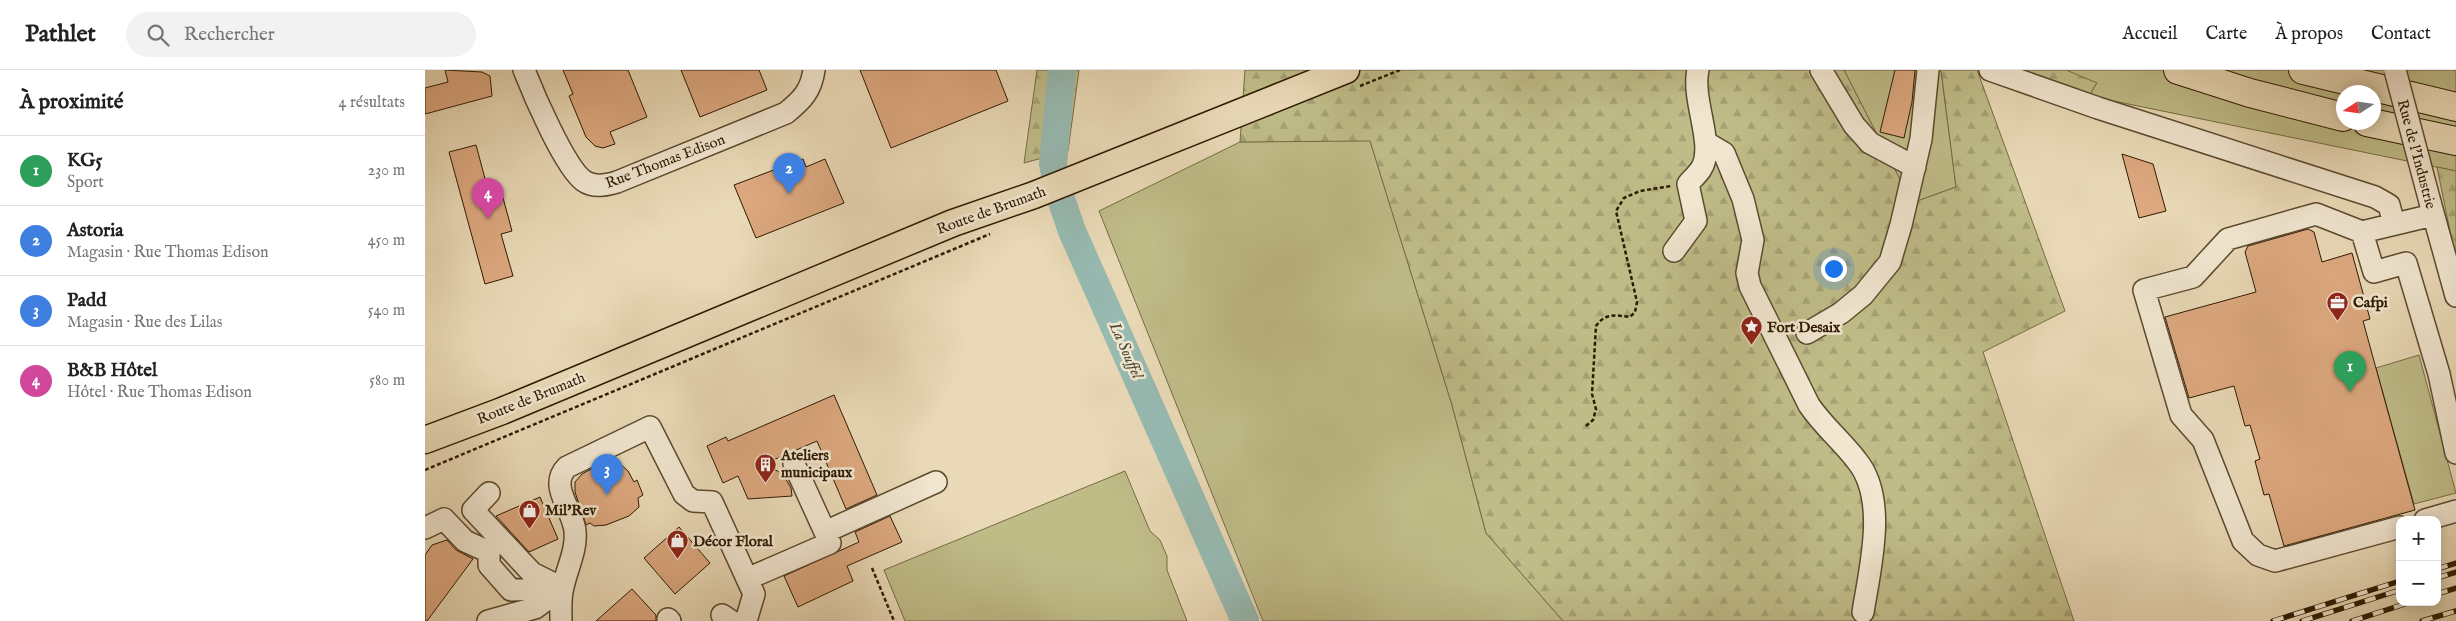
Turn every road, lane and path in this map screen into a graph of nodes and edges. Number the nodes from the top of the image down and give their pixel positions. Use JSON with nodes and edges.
{"nodes":[{"id":1,"x":524,"y":70,"type":"edge"},
{"id":2,"x":814,"y":70,"type":"edge"},
{"id":3,"x":1346,"y":70,"type":"edge"},
{"id":4,"x":1698,"y":70,"type":"edge"},
{"id":5,"x":1821,"y":70,"type":"edge"},
{"id":6,"x":1927,"y":70,"type":"edge"},
{"id":7,"x":1990,"y":70,"type":"edge"},
{"id":8,"x":2178,"y":70,"type":"edge"},
{"id":9,"x":2303,"y":70,"type":"edge"},
{"id":10,"x":2395,"y":70,"type":"edge"},
{"id":11,"x":2456,"y":107,"type":"edge"},
{"id":12,"x":2336,"y":115,"type":"edge"},
{"id":13,"x":2381,"y":125,"type":"edge"},
{"id":14,"x":2456,"y":141,"type":"edge"},
{"id":15,"x":1707,"y":143,"type":"junction"},
{"id":16,"x":1915,"y":167,"type":"junction"},
{"id":17,"x":1688,"y":184,"type":"junction"},
{"id":18,"x":2431,"y":208,"type":"junction"},
{"id":19,"x":988,"y":222,"type":"junction"},
{"id":20,"x":2394,"y":224,"type":"junction"},
{"id":21,"x":2361,"y":232,"type":"junction"},
{"id":22,"x":1674,"y":251,"type":"dead end"},
{"id":23,"x":2452,"y":268,"type":"edge"},
{"id":24,"x":2456,"y":296,"type":"edge"},
{"id":25,"x":1807,"y":332,"type":"dead end"},
{"id":26,"x":637,"y":354,"type":"junction"},
{"id":27,"x":425,"y":424,"type":"edge"},
{"id":28,"x":1586,"y":426,"type":"dead end"},
{"id":29,"x":425,"y":440,"type":"edge"},
{"id":30,"x":2456,"y":453,"type":"edge"},
{"id":31,"x":794,"y":464,"type":"dead end"},
{"id":32,"x":425,"y":470,"type":"edge"},
{"id":33,"x":936,"y":482,"type":"dead end"},
{"id":34,"x":489,"y":493,"type":"dead end"},
{"id":35,"x":2456,"y":511,"type":"edge"},
{"id":36,"x":2439,"y":516,"type":"edge"},
{"id":37,"x":425,"y":528,"type":"edge"},
{"id":38,"x":2396,"y":528,"type":"edge"},
{"id":39,"x":825,"y":532,"type":"junction"},
{"id":40,"x":872,"y":568,"type":"dead end"},
{"id":41,"x":747,"y":580,"type":"junction"},
{"id":42,"x":562,"y":588,"type":"junction"},
{"id":43,"x":1863,"y":612,"type":"dead end"},
{"id":44,"x":488,"y":621,"type":"edge"},
{"id":45,"x":561,"y":621,"type":"edge"},
{"id":46,"x":746,"y":621,"type":"edge"},
{"id":47,"x":895,"y":621,"type":"edge"}],
"edges":[{"from":1,"to":2,"type":"street","name":"Rue Thomas Edison"},
{"from":3,"to":19,"type":"main road","name":"Route de Brumath"},
{"from":4,"to":15,"type":"street"},
{"from":5,"to":16,"type":"street"},
{"from":6,"to":16,"type":"street"},
{"from":7,"to":20,"type":"street"},
{"from":8,"to":12,"type":"highway"},
{"from":9,"to":11,"type":"highway"},
{"from":10,"to":18,"type":"street","name":"Rue de l'Industrie","bridge":true},
{"from":13,"to":14,"type":"highway"},
{"from":15,"to":17,"type":"street"},
{"from":15,"to":43,"type":"street"},
{"from":16,"to":25,"type":"street"},
{"from":17,"to":22,"type":"street"},
{"from":17,"to":28,"type":"path"},
{"from":18,"to":20,"type":"street"},
{"from":18,"to":23,"type":"street","name":"Rue de l'Industrie"},
{"from":19,"to":26,"type":"main road","name":"Route de Brumath"},
{"from":19,"to":32,"type":"path"},
{"from":20,"to":21,"type":"street"},
{"from":21,"to":30,"type":"street"},
{"from":21,"to":38,"type":"street"},
{"from":23,"to":24,"type":"street","name":"Rue de l'Industrie"},
{"from":26,"to":27,"type":"main road","name":"Route de Brumath"},
{"from":26,"to":29,"type":"main road","name":"Route de Brumath"},
{"from":31,"to":39,"type":"street"},
{"from":33,"to":39,"type":"street"},
{"from":34,"to":42,"type":"street"},
{"from":35,"to":36,"type":"street"},
{"from":37,"to":42,"type":"street"},
{"from":39,"to":41,"type":"street"},
{"from":40,"to":47,"type":"path"},
{"from":41,"to":42,"type":"street"},
{"from":41,"to":46,"type":"street"},
{"from":42,"to":44,"type":"street"},
{"from":42,"to":45,"type":"street"}]}
